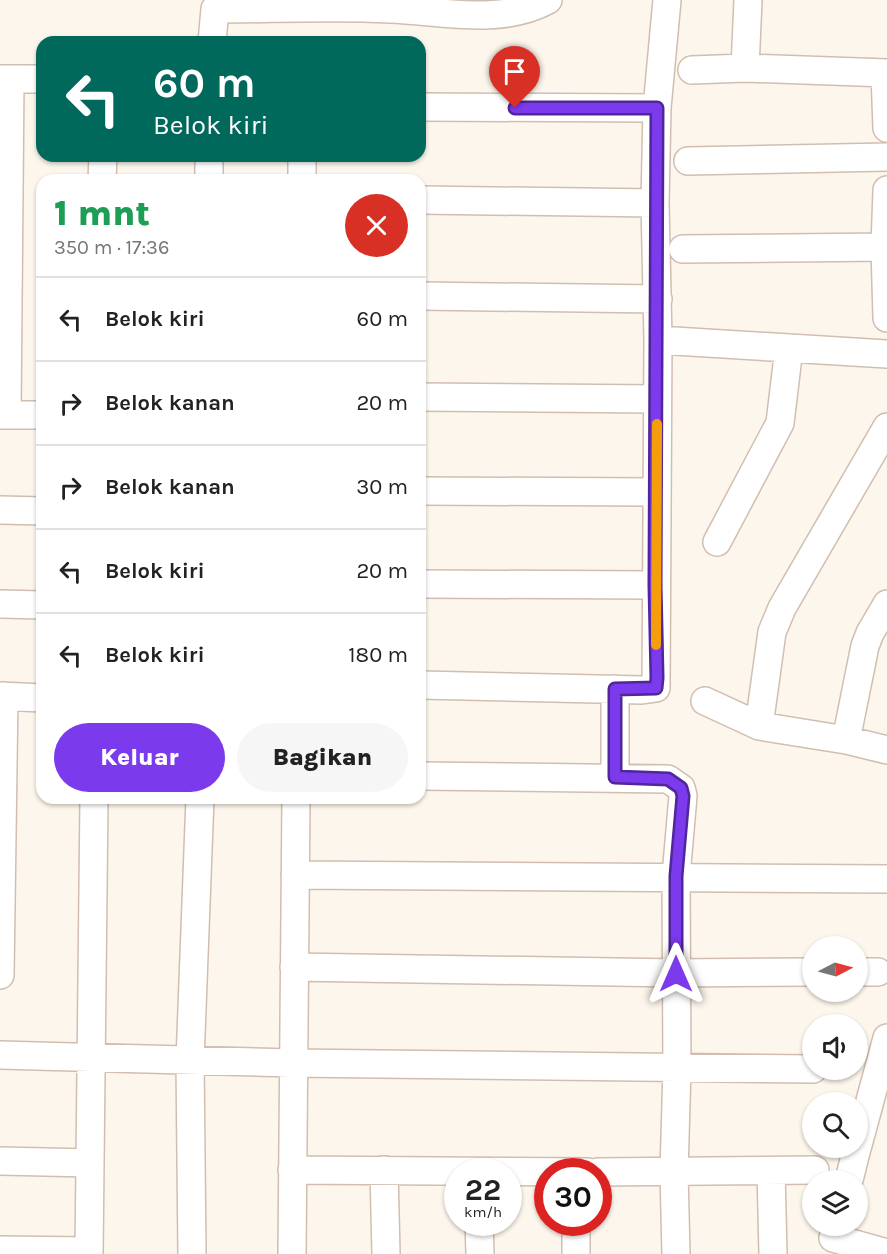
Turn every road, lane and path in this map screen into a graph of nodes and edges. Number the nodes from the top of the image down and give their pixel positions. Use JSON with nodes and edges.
{"nodes":[{"id":1,"x":548,"y":0,"type":"edge"},
{"id":2,"x":667,"y":0,"type":"edge"},
{"id":3,"x":748,"y":0,"type":"edge"},
{"id":4,"x":214,"y":4,"type":"edge"},
{"id":5,"x":377,"y":4,"type":"edge"},
{"id":6,"x":212,"y":36,"type":"edge"},
{"id":7,"x":745,"y":68,"type":"junction"},
{"id":8,"x":692,"y":70,"type":"dead end"},
{"id":9,"x":886,"y":73,"type":"edge"},
{"id":10,"x":5,"y":79,"type":"edge"},
{"id":11,"x":36,"y":79,"type":"edge"},
{"id":12,"x":426,"y":107,"type":"edge"},
{"id":13,"x":657,"y":108,"type":"junction"},
{"id":14,"x":887,"y":128,"type":"edge"},
{"id":15,"x":887,"y":157,"type":"edge"},
{"id":16,"x":688,"y":161,"type":"dead end"},
{"id":17,"x":887,"y":190,"type":"edge"},
{"id":18,"x":426,"y":200,"type":"edge"},
{"id":19,"x":655,"y":203,"type":"junction"},
{"id":20,"x":886,"y":247,"type":"edge"},
{"id":21,"x":683,"y":249,"type":"dead end"},
{"id":22,"x":426,"y":296,"type":"edge"},
{"id":23,"x":657,"y":298,"type":"junction"},
{"id":24,"x":887,"y":318,"type":"edge"},
{"id":25,"x":658,"y":340,"type":"junction"},
{"id":26,"x":789,"y":348,"type":"junction"},
{"id":27,"x":887,"y":354,"type":"edge"},
{"id":28,"x":426,"y":397,"type":"edge"},
{"id":29,"x":657,"y":399,"type":"junction"},
{"id":30,"x":4,"y":415,"type":"edge"},
{"id":31,"x":36,"y":415,"type":"edge"},
{"id":32,"x":887,"y":427,"type":"edge"},
{"id":33,"x":426,"y":491,"type":"edge"},
{"id":34,"x":656,"y":492,"type":"junction"},
{"id":35,"x":0,"y":510,"type":"edge"},
{"id":36,"x":36,"y":511,"type":"edge"},
{"id":37,"x":717,"y":542,"type":"dead end"},
{"id":38,"x":426,"y":584,"type":"edge"},
{"id":39,"x":655,"y":585,"type":"junction"},
{"id":40,"x":0,"y":604,"type":"edge"},
{"id":41,"x":887,"y":604,"type":"edge"},
{"id":42,"x":36,"y":605,"type":"edge"},
{"id":43,"x":426,"y":685,"type":"edge"},
{"id":44,"x":615,"y":689,"type":"junction"},
{"id":45,"x":2,"y":696,"type":"edge"},
{"id":46,"x":36,"y":698,"type":"edge"},
{"id":47,"x":705,"y":701,"type":"dead end"},
{"id":48,"x":759,"y":726,"type":"junction"},
{"id":49,"x":846,"y":740,"type":"junction"},
{"id":50,"x":887,"y":750,"type":"edge"},
{"id":51,"x":426,"y":776,"type":"edge"},
{"id":52,"x":615,"y":777,"type":"junction"},
{"id":53,"x":94,"y":804,"type":"edge"},
{"id":54,"x":200,"y":804,"type":"edge"},
{"id":55,"x":296,"y":804,"type":"edge"},
{"id":56,"x":295,"y":875,"type":"junction"},
{"id":57,"x":676,"y":876,"type":"junction"},
{"id":58,"x":887,"y":879,"type":"edge"},
{"id":59,"x":294,"y":967,"type":"junction"},
{"id":60,"x":802,"y":972,"type":"edge"},
{"id":61,"x":676,"y":974,"type":"junction"},
{"id":62,"x":0,"y":975,"type":"edge"},
{"id":63,"x":887,"y":1038,"type":"edge"},
{"id":64,"x":0,"y":1055,"type":"edge"},
{"id":65,"x":91,"y":1056,"type":"junction"},
{"id":66,"x":190,"y":1061,"type":"junction"},
{"id":67,"x":293,"y":1063,"type":"junction"},
{"id":68,"x":677,"y":1068,"type":"junction"},
{"id":69,"x":802,"y":1069,"type":"edge"},
{"id":70,"x":868,"y":1109,"type":"edge"},
{"id":71,"x":0,"y":1161,"type":"edge"},
{"id":72,"x":90,"y":1163,"type":"junction"},
{"id":73,"x":292,"y":1170,"type":"junction"},
{"id":74,"x":384,"y":1170,"type":"junction"},
{"id":75,"x":444,"y":1170,"type":"edge"},
{"id":76,"x":802,"y":1170,"type":"edge"},
{"id":77,"x":771,"y":1171,"type":"junction"},
{"id":78,"x":612,"y":1172,"type":"edge"},
{"id":79,"x":674,"y":1172,"type":"junction"},
{"id":80,"x":479,"y":1236,"type":"edge"},
{"id":81,"x":576,"y":1236,"type":"edge"},
{"id":82,"x":834,"y":1236,"type":"edge"},
{"id":83,"x":0,"y":1250,"type":"edge"},
{"id":84,"x":88,"y":1253,"type":"edge"},
{"id":85,"x":887,"y":1253,"type":"edge"},
{"id":86,"x":192,"y":1254,"type":"edge"},
{"id":87,"x":292,"y":1254,"type":"edge"},
{"id":88,"x":386,"y":1254,"type":"edge"},
{"id":89,"x":480,"y":1254,"type":"edge"},
{"id":90,"x":576,"y":1254,"type":"edge"},
{"id":91,"x":676,"y":1254,"type":"edge"},
{"id":92,"x":773,"y":1254,"type":"edge"}],
"edges":[{"from":1,"to":5,"type":"street"},
{"from":2,"to":13,"type":"street"},
{"from":3,"to":7,"type":"street"},
{"from":4,"to":5,"type":"street"},
{"from":4,"to":6,"type":"street"},
{"from":7,"to":8,"type":"street"},
{"from":7,"to":9,"type":"street"},
{"from":9,"to":14,"type":"street"},
{"from":10,"to":11,"type":"street"},
{"from":10,"to":30,"type":"street"},
{"from":12,"to":13,"type":"street"},
{"from":13,"to":19,"type":"street"},
{"from":15,"to":16,"type":"street"},
{"from":17,"to":20,"type":"street"},
{"from":18,"to":19,"type":"street"},
{"from":19,"to":23,"type":"street"},
{"from":20,"to":21,"type":"street"},
{"from":20,"to":24,"type":"street"},
{"from":22,"to":23,"type":"street"},
{"from":23,"to":25,"type":"street"},
{"from":25,"to":26,"type":"street"},
{"from":25,"to":29,"type":"street"},
{"from":26,"to":27,"type":"street"},
{"from":26,"to":37,"type":"street"},
{"from":28,"to":29,"type":"street"},
{"from":29,"to":34,"type":"street"},
{"from":30,"to":31,"type":"street"},
{"from":32,"to":48,"type":"street"},
{"from":33,"to":34,"type":"street"},
{"from":34,"to":39,"type":"street"},
{"from":35,"to":36,"type":"street"},
{"from":38,"to":39,"type":"street"},
{"from":39,"to":44,"type":"street"},
{"from":40,"to":42,"type":"street"},
{"from":41,"to":49,"type":"street"},
{"from":43,"to":44,"type":"street"},
{"from":44,"to":52,"type":"street"},
{"from":45,"to":46,"type":"street"},
{"from":45,"to":62,"type":"street"},
{"from":47,"to":48,"type":"street"},
{"from":48,"to":49,"type":"street"},
{"from":49,"to":50,"type":"street"},
{"from":51,"to":52,"type":"street"},
{"from":52,"to":57,"type":"street"},
{"from":53,"to":65,"type":"street"},
{"from":54,"to":66,"type":"street"},
{"from":55,"to":56,"type":"street"},
{"from":56,"to":57,"type":"street"},
{"from":56,"to":59,"type":"street"},
{"from":57,"to":58,"type":"street"},
{"from":57,"to":61,"type":"street"},
{"from":59,"to":61,"type":"street"},
{"from":59,"to":67,"type":"street"},
{"from":60,"to":61,"type":"street"},
{"from":61,"to":68,"type":"street"},
{"from":63,"to":70,"type":"street"},
{"from":64,"to":65,"type":"street"},
{"from":65,"to":66,"type":"street"},
{"from":65,"to":72,"type":"street"},
{"from":66,"to":67,"type":"street"},
{"from":66,"to":86,"type":"street"},
{"from":67,"to":68,"type":"street"},
{"from":67,"to":73,"type":"street"},
{"from":68,"to":69,"type":"street"},
{"from":68,"to":79,"type":"street"},
{"from":71,"to":72,"type":"street"},
{"from":72,"to":84,"type":"street"},
{"from":73,"to":74,"type":"street"},
{"from":73,"to":87,"type":"street"},
{"from":74,"to":75,"type":"street"},
{"from":74,"to":88,"type":"street"},
{"from":76,"to":77,"type":"street"},
{"from":77,"to":79,"type":"street"},
{"from":77,"to":92,"type":"street"},
{"from":78,"to":79,"type":"street"},
{"from":79,"to":91,"type":"street"},
{"from":80,"to":89,"type":"street"},
{"from":81,"to":90,"type":"street"},
{"from":82,"to":85,"type":"street"},
{"from":83,"to":84,"type":"street"}]}
